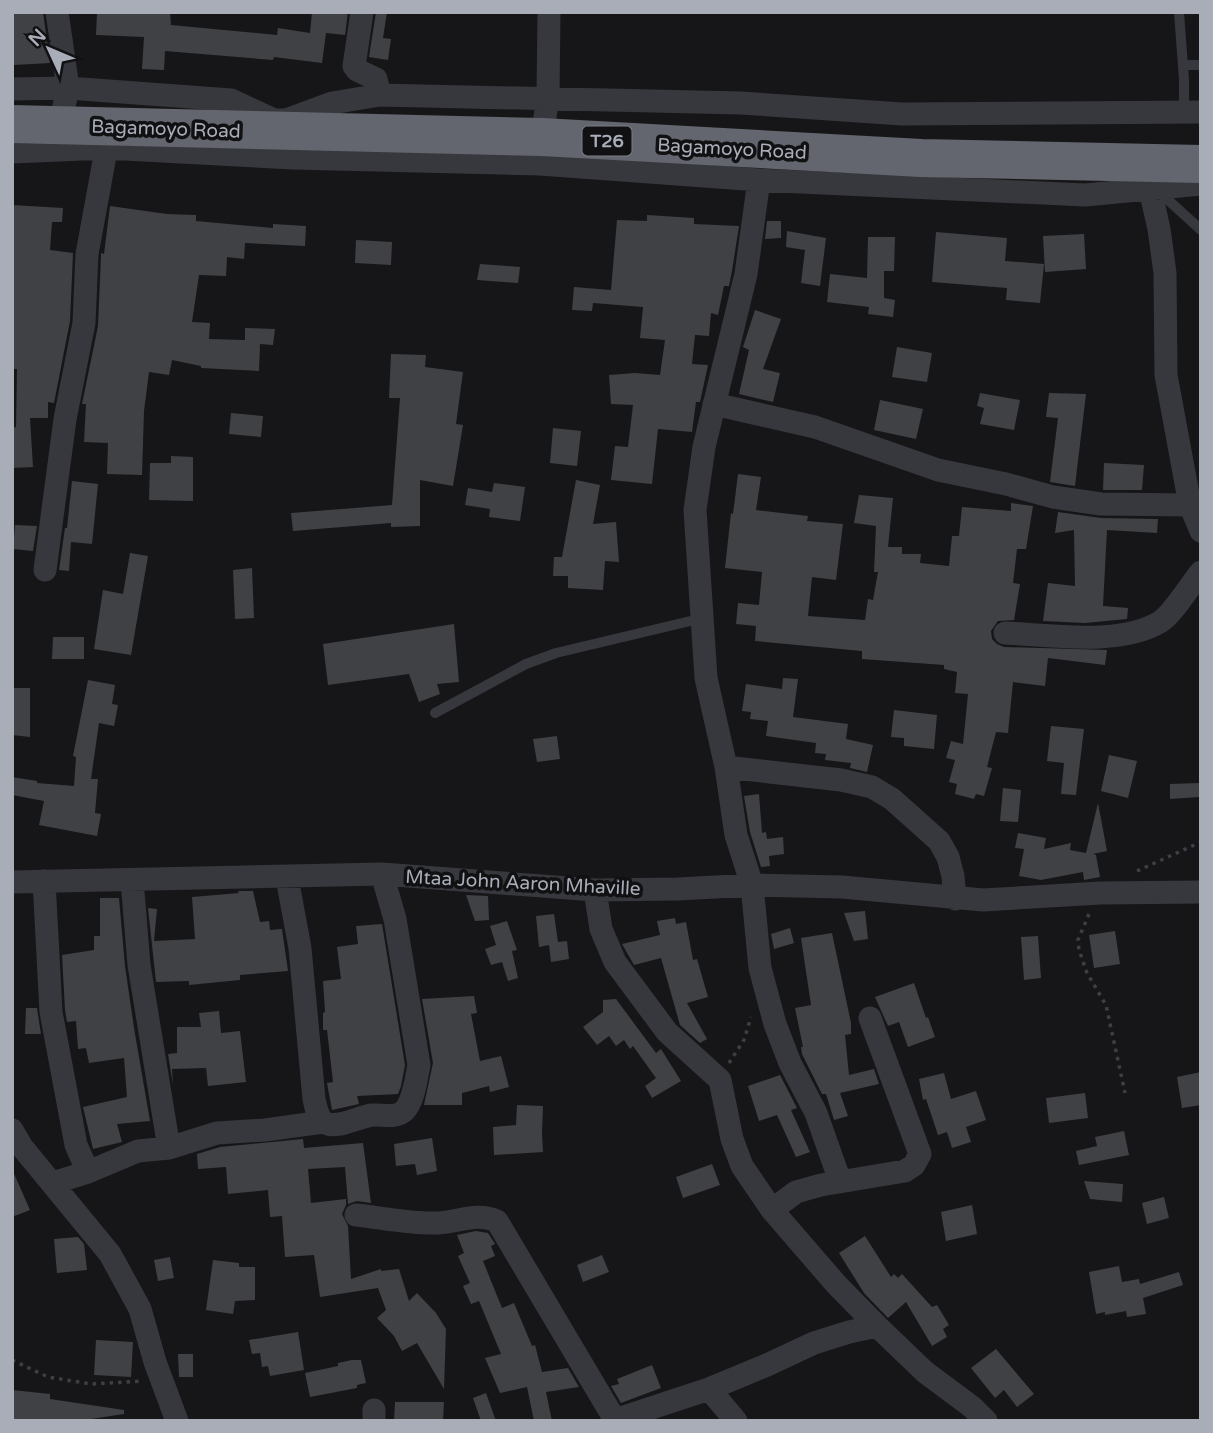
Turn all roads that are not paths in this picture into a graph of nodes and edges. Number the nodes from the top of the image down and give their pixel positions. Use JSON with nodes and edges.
{"nodes":[{"id":1,"x":57,"y":12,"type":"edge"},
{"id":2,"x":362,"y":12,"type":"edge"},
{"id":3,"x":549,"y":12,"type":"edge"},
{"id":4,"x":1179,"y":12,"type":"edge"},
{"id":5,"x":1183,"y":65,"type":"junction"},
{"id":6,"x":1201,"y":65,"type":"edge"},
{"id":7,"x":68,"y":88,"type":"junction"},
{"id":8,"x":12,"y":89,"type":"edge"},
{"id":9,"x":380,"y":95,"type":"junction"},
{"id":10,"x":548,"y":97,"type":"junction"},
{"id":11,"x":1192,"y":113,"type":"edge"},
{"id":12,"x":12,"y":124,"type":"edge"},
{"id":13,"x":60,"y":125,"type":"junction"},
{"id":14,"x":274,"y":126,"type":"junction"},
{"id":15,"x":108,"y":137,"type":"junction"},
{"id":16,"x":542,"y":137,"type":"junction"},
{"id":17,"x":12,"y":152,"type":"edge"},
{"id":18,"x":1201,"y":164,"type":"edge"},
{"id":19,"x":759,"y":180,"type":"junction"},
{"id":20,"x":1201,"y":184,"type":"edge"},
{"id":21,"x":1152,"y":188,"type":"junction"},
{"id":22,"x":1201,"y":230,"type":"edge"},
{"id":23,"x":714,"y":404,"type":"junction"},
{"id":24,"x":1190,"y":505,"type":"junction"},
{"id":25,"x":1201,"y":531,"type":"edge"},
{"id":26,"x":45,"y":570,"type":"dead end"},
{"id":27,"x":1201,"y":572,"type":"edge"},
{"id":28,"x":703,"y":618,"type":"junction"},
{"id":29,"x":1005,"y":633,"type":"dead end"},
{"id":30,"x":435,"y":713,"type":"dead end"},
{"id":31,"x":726,"y":766,"type":"junction"},
{"id":32,"x":382,"y":874,"type":"junction"},
{"id":33,"x":287,"y":878,"type":"junction"},
{"id":34,"x":132,"y":880,"type":"junction"},
{"id":35,"x":44,"y":881,"type":"junction"},
{"id":36,"x":12,"y":882,"type":"edge"},
{"id":37,"x":752,"y":885,"type":"junction"},
{"id":38,"x":595,"y":890,"type":"junction"},
{"id":39,"x":1201,"y":892,"type":"edge"},
{"id":40,"x":955,"y":899,"type":"junction"},
{"id":41,"x":870,"y":1018,"type":"dead end"},
{"id":42,"x":323,"y":1122,"type":"junction"},
{"id":43,"x":15,"y":1143,"type":"edge"},
{"id":44,"x":169,"y":1148,"type":"junction"},
{"id":45,"x":88,"y":1172,"type":"junction"},
{"id":46,"x":840,"y":1181,"type":"junction"},
{"id":47,"x":53,"y":1183,"type":"junction"},
{"id":48,"x":772,"y":1210,"type":"junction"},
{"id":49,"x":356,"y":1215,"type":"dead end"},
{"id":50,"x":877,"y":1326,"type":"junction"},
{"id":51,"x":709,"y":1389,"type":"junction"},
{"id":52,"x":614,"y":1420,"type":"edge"},
{"id":53,"x":177,"y":1421,"type":"edge"},
{"id":54,"x":736,"y":1421,"type":"edge"},
{"id":55,"x":986,"y":1421,"type":"edge"}],
"edges":[{"from":1,"to":7,"type":"street"},
{"from":2,"to":9,"type":"street"},
{"from":3,"to":10,"type":"street"},
{"from":4,"to":5,"type":"lane"},
{"from":5,"to":6,"type":"lane"},
{"from":5,"to":11,"type":"lane"},
{"from":7,"to":8,"type":"street"},
{"from":7,"to":13,"type":"street"},
{"from":7,"to":14,"type":"street"},
{"from":9,"to":10,"type":"street"},
{"from":9,"to":14,"type":"street"},
{"from":10,"to":11,"type":"street"},
{"from":10,"to":16,"type":"street"},
{"from":12,"to":13,"type":"highway","name":"Bagamoyo Road","number":"T26"},
{"from":13,"to":15,"type":"highway","name":"Bagamoyo Road","number":"T26"},
{"from":14,"to":15,"type":"highway","name":"Bagamoyo Road","number":"T26"},
{"from":14,"to":16,"type":"highway","name":"Bagamoyo Road","number":"T26"},
{"from":15,"to":17,"type":"street"},
{"from":15,"to":19,"type":"street"},
{"from":15,"to":26,"type":"street"},
{"from":16,"to":18,"type":"highway","name":"Bagamoyo Road","number":"T26"},
{"from":19,"to":21,"type":"street"},
{"from":19,"to":23,"type":"street"},
{"from":20,"to":21,"type":"street"},
{"from":21,"to":22,"type":"lane"},
{"from":21,"to":24,"type":"street"},
{"from":23,"to":24,"type":"street"},
{"from":23,"to":28,"type":"street"},
{"from":24,"to":25,"type":"street"},
{"from":27,"to":29,"type":"street"},
{"from":28,"to":30,"type":"lane"},
{"from":28,"to":31,"type":"street"},
{"from":31,"to":37,"type":"street"},
{"from":31,"to":40,"type":"street"},
{"from":32,"to":33,"type":"street","name":"Mtaa John Aaron Mhaville"},
{"from":32,"to":38,"type":"street","name":"Mtaa John Aaron Mhaville"},
{"from":32,"to":42,"type":"street"},
{"from":33,"to":34,"type":"street","name":"Mtaa John Aaron Mhaville"},
{"from":33,"to":42,"type":"street"},
{"from":34,"to":35,"type":"street","name":"Mtaa John Aaron Mhaville"},
{"from":34,"to":44,"type":"street"},
{"from":35,"to":36,"type":"street","name":"Mtaa John Aaron Mhaville"},
{"from":35,"to":45,"type":"street"},
{"from":37,"to":38,"type":"street","name":"Mtaa John Aaron Mhaville"},
{"from":37,"to":40,"type":"street","name":"Mtaa John Aaron Mhaville"},
{"from":37,"to":46,"type":"street"},
{"from":38,"to":48,"type":"street"},
{"from":39,"to":40,"type":"street","name":"Mtaa John Aaron Mhaville"},
{"from":41,"to":46,"type":"street"},
{"from":42,"to":44,"type":"street"},
{"from":43,"to":47,"type":"street"},
{"from":44,"to":45,"type":"street"},
{"from":45,"to":47,"type":"street"},
{"from":46,"to":48,"type":"street"},
{"from":47,"to":53,"type":"street"},
{"from":48,"to":50,"type":"street"},
{"from":49,"to":52,"type":"street"},
{"from":50,"to":51,"type":"street"},
{"from":50,"to":55,"type":"street"},
{"from":51,"to":52,"type":"street"},
{"from":51,"to":54,"type":"street"}]}
